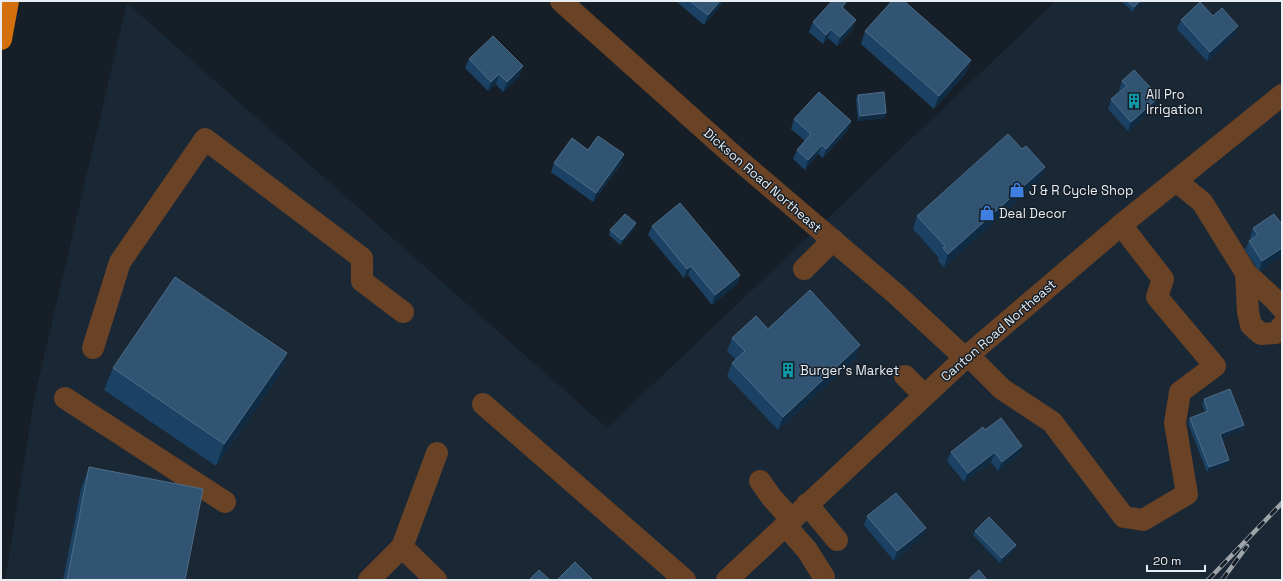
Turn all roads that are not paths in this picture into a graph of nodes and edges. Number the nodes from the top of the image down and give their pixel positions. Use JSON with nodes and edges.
{"nodes":[{"id":1,"x":8,"y":1,"type":"edge"},
{"id":2,"x":561,"y":1,"type":"edge"},
{"id":3,"x":1,"y":39,"type":"edge"},
{"id":4,"x":1282,"y":95,"type":"edge"},
{"id":5,"x":1176,"y":181,"type":"junction"},
{"id":6,"x":1121,"y":225,"type":"junction"},
{"id":7,"x":833,"y":240,"type":"junction"},
{"id":8,"x":804,"y":269,"type":"dead end"},
{"id":9,"x":1246,"y":274,"type":"junction"},
{"id":10,"x":1282,"y":308,"type":"edge"},
{"id":11,"x":402,"y":312,"type":"dead end"},
{"id":12,"x":1282,"y":326,"type":"edge"},
{"id":13,"x":94,"y":348,"type":"dead end"},
{"id":14,"x":966,"y":356,"type":"junction"},
{"id":15,"x":905,"y":376,"type":"dead end"},
{"id":16,"x":924,"y":395,"type":"junction"},
{"id":17,"x":65,"y":398,"type":"dead end"},
{"id":18,"x":483,"y":404,"type":"dead end"},
{"id":19,"x":437,"y":453,"type":"dead end"},
{"id":20,"x":760,"y":481,"type":"dead end"},
{"id":21,"x":225,"y":502,"type":"dead end"},
{"id":22,"x":807,"y":504,"type":"junction"},
{"id":23,"x":788,"y":522,"type":"junction"},
{"id":24,"x":837,"y":540,"type":"dead end"},
{"id":25,"x":402,"y":547,"type":"junction"},
{"id":26,"x":824,"y":577,"type":"dead end"},
{"id":27,"x":369,"y":580,"type":"edge"},
{"id":28,"x":436,"y":580,"type":"edge"},
{"id":29,"x":685,"y":580,"type":"edge"},
{"id":30,"x":727,"y":580,"type":"edge"}],
"edges":[{"from":1,"to":3,"type":"highway"},
{"from":2,"to":7,"type":"street","name":"Dickson Road Northeast"},
{"from":4,"to":5,"type":"street","name":"Canton Road Northeast"},
{"from":5,"to":6,"type":"street","name":"Canton Road Northeast"},
{"from":5,"to":9,"type":"street"},
{"from":6,"to":14,"type":"street","name":"Canton Road Northeast"},
{"from":6,"to":14,"type":"street","name":"Dickson Road Northeast"},
{"from":7,"to":8,"type":"street"},
{"from":7,"to":14,"type":"street","name":"Dickson Road Northeast"},
{"from":9,"to":10,"type":"street"},
{"from":9,"to":12,"type":"street"},
{"from":11,"to":13,"type":"street"},
{"from":14,"to":16,"type":"street","name":"Canton Road Northeast"},
{"from":15,"to":16,"type":"street"},
{"from":16,"to":22,"type":"street","name":"Canton Road Northeast"},
{"from":17,"to":21,"type":"street"},
{"from":18,"to":29,"type":"street"},
{"from":19,"to":25,"type":"street"},
{"from":20,"to":23,"type":"street"},
{"from":22,"to":23,"type":"street","name":"Canton Road Northeast"},
{"from":22,"to":24,"type":"street"},
{"from":23,"to":26,"type":"street"},
{"from":23,"to":30,"type":"street","name":"Canton Road Northeast"},
{"from":25,"to":27,"type":"street"},
{"from":25,"to":28,"type":"street"}]}
